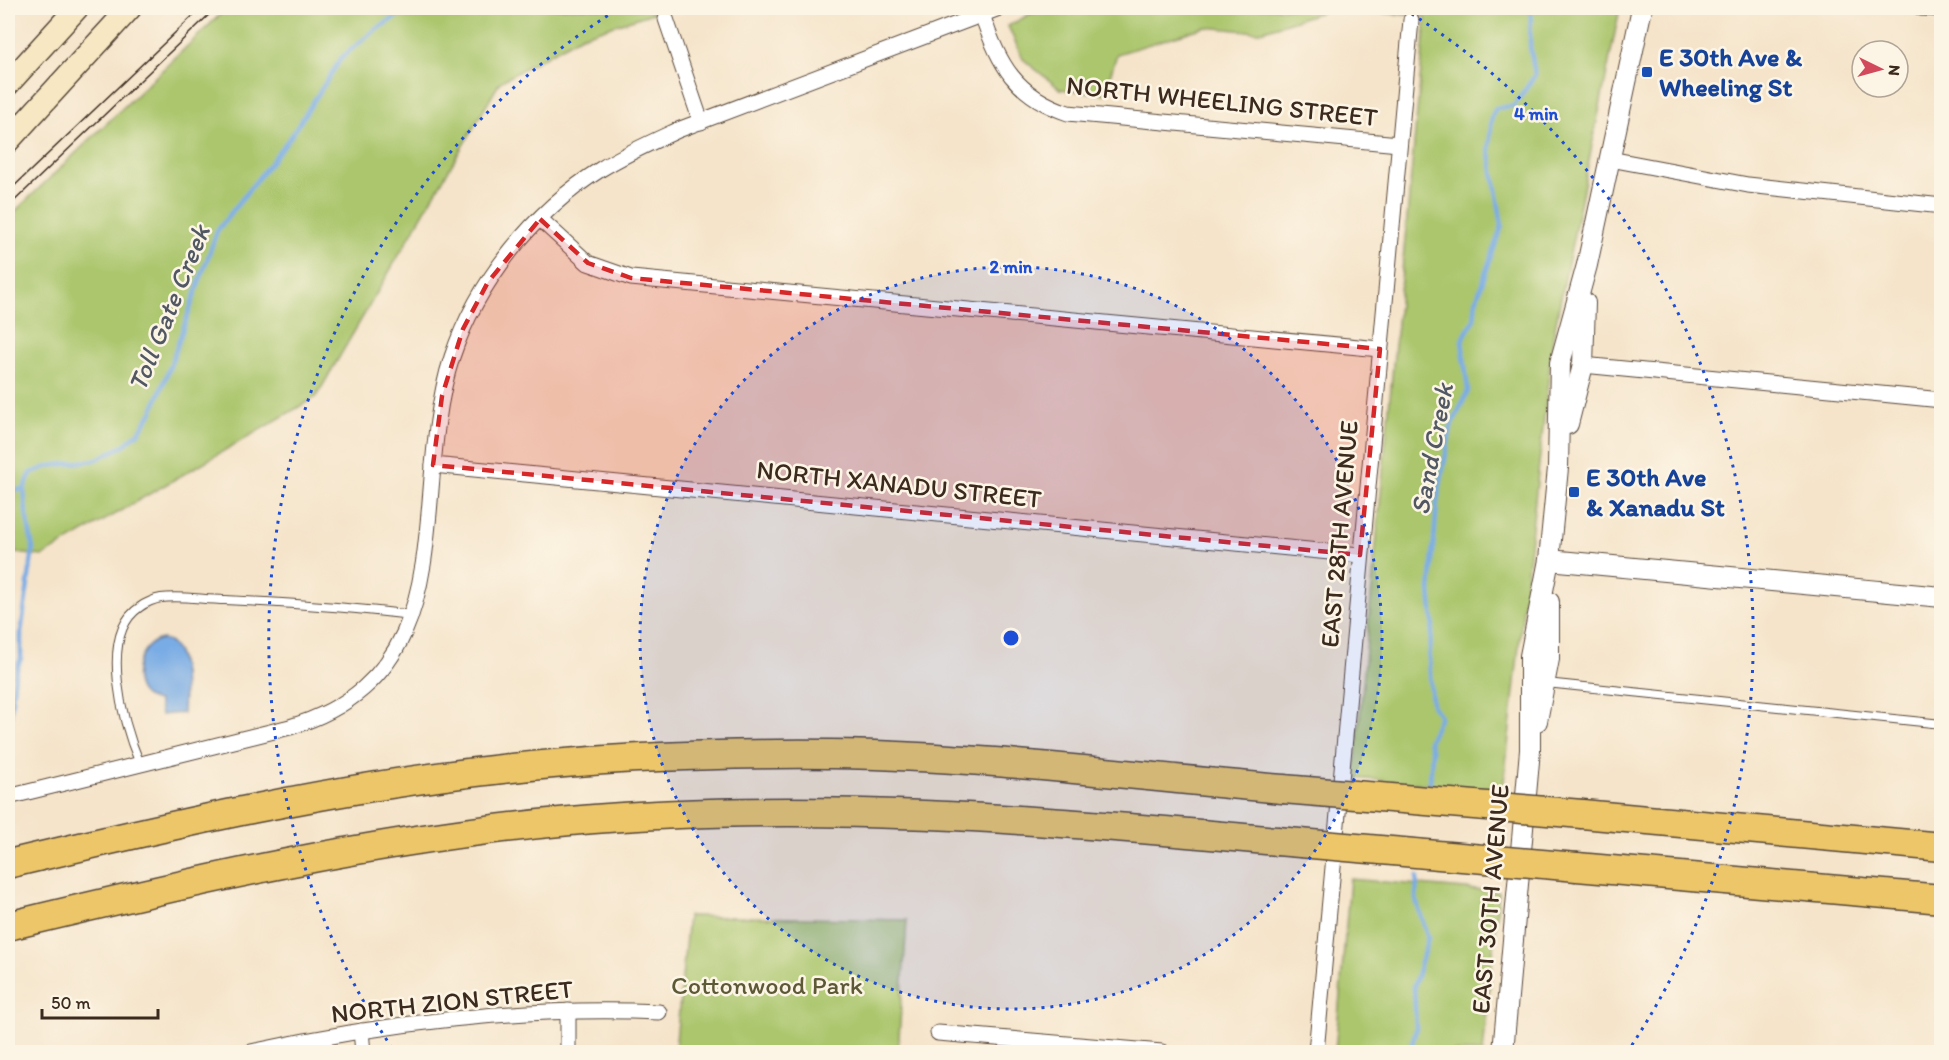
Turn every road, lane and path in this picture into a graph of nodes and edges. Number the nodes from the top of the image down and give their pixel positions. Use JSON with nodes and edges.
{"nodes":[{"id":1,"x":77,"y":8,"type":"edge"},
{"id":2,"x":130,"y":8,"type":"edge"},
{"id":3,"x":999,"y":8,"type":"edge"},
{"id":4,"x":1642,"y":8,"type":"edge"},
{"id":5,"x":1921,"y":8,"type":"edge"},
{"id":6,"x":1941,"y":9,"type":"edge"},
{"id":7,"x":982,"y":14,"type":"junction"},
{"id":8,"x":666,"y":20,"type":"dead end"},
{"id":9,"x":1411,"y":20,"type":"dead end"},
{"id":10,"x":8,"y":84,"type":"edge"},
{"id":11,"x":701,"y":122,"type":"junction"},
{"id":12,"x":8,"y":141,"type":"edge"},
{"id":13,"x":1399,"y":144,"type":"junction"},
{"id":14,"x":1610,"y":159,"type":"junction"},
{"id":15,"x":1941,"y":206,"type":"edge"},
{"id":16,"x":540,"y":219,"type":"junction"},
{"id":17,"x":1587,"y":265,"type":"junction"},
{"id":18,"x":1380,"y":349,"type":"junction"},
{"id":19,"x":1561,"y":361,"type":"junction"},
{"id":20,"x":1582,"y":364,"type":"junction"},
{"id":21,"x":1941,"y":400,"type":"edge"},
{"id":22,"x":434,"y":465,"type":"junction"},
{"id":23,"x":1558,"y":468,"type":"junction"},
{"id":24,"x":1360,"y":555,"type":"junction"},
{"id":25,"x":1549,"y":560,"type":"junction"},
{"id":26,"x":1941,"y":597,"type":"edge"},
{"id":27,"x":412,"y":615,"type":"junction"},
{"id":28,"x":1545,"y":683,"type":"junction"},
{"id":29,"x":1941,"y":724,"type":"edge"},
{"id":30,"x":1530,"y":750,"type":"junction"},
{"id":31,"x":140,"y":765,"type":"junction"},
{"id":32,"x":8,"y":797,"type":"edge"},
{"id":33,"x":1941,"y":847,"type":"edge"},
{"id":34,"x":8,"y":864,"type":"edge"},
{"id":35,"x":1941,"y":899,"type":"edge"},
{"id":36,"x":8,"y":926,"type":"edge"},
{"id":37,"x":568,"y":1011,"type":"junction"},
{"id":38,"x":660,"y":1012,"type":"dead end"},
{"id":39,"x":362,"y":1031,"type":"junction"},
{"id":40,"x":938,"y":1033,"type":"dead end"},
{"id":41,"x":251,"y":1053,"type":"edge"},
{"id":42,"x":363,"y":1053,"type":"edge"},
{"id":43,"x":568,"y":1053,"type":"edge"},
{"id":44,"x":1162,"y":1053,"type":"edge"},
{"id":45,"x":1316,"y":1053,"type":"edge"},
{"id":46,"x":1503,"y":1053,"type":"edge"}],
"edges":[{"from":1,"to":10,"type":"main road"},
{"from":2,"to":12,"type":"main road"},
{"from":3,"to":7,"type":"street"},
{"from":4,"to":14,"type":"street","name":"EAST 30TH AVENUE"},
{"from":5,"to":6,"type":"street"},
{"from":7,"to":11,"type":"street"},
{"from":7,"to":13,"type":"street","name":"NORTH WHEELING STREET"},
{"from":8,"to":11,"type":"street"},
{"from":9,"to":13,"type":"street","name":"EAST 28TH AVENUE"},
{"from":11,"to":16,"type":"street"},
{"from":13,"to":18,"type":"street","name":"EAST 28TH AVENUE"},
{"from":14,"to":15,"type":"street"},
{"from":14,"to":17,"type":"street","name":"EAST 30TH AVENUE"},
{"from":16,"to":18,"type":"street"},
{"from":16,"to":22,"type":"street"},
{"from":17,"to":19,"type":"street","name":"EAST 30TH AVENUE"},
{"from":17,"to":20,"type":"street","name":"EAST 30TH AVENUE"},
{"from":18,"to":24,"type":"street","name":"EAST 28TH AVENUE"},
{"from":19,"to":20,"type":"street"},
{"from":19,"to":23,"type":"street","name":"EAST 30TH AVENUE"},
{"from":20,"to":21,"type":"street"},
{"from":20,"to":23,"type":"street","name":"EAST 30TH AVENUE"},
{"from":22,"to":24,"type":"street","name":"NORTH XANADU STREET"},
{"from":22,"to":27,"type":"street"},
{"from":23,"to":25,"type":"street","name":"EAST 30TH AVENUE"},
{"from":24,"to":45,"type":"street","name":"EAST 28TH AVENUE"},
{"from":25,"to":26,"type":"street"},
{"from":25,"to":28,"type":"street","name":"EAST 30TH AVENUE"},
{"from":25,"to":30,"type":"street","name":"EAST 30TH AVENUE"},
{"from":27,"to":31,"type":"street"},
{"from":27,"to":31,"type":"lane"},
{"from":28,"to":29,"type":"lane"},
{"from":28,"to":30,"type":"street","name":"EAST 30TH AVENUE"},
{"from":30,"to":46,"type":"street","name":"EAST 30TH AVENUE"},
{"from":31,"to":32,"type":"street"},
{"from":33,"to":34,"type":"highway","bridge":true},
{"from":35,"to":36,"type":"highway","bridge":true},
{"from":37,"to":38,"type":"street","name":"NORTH ZION STREET"},
{"from":37,"to":39,"type":"street","name":"NORTH ZION STREET"},
{"from":37,"to":43,"type":"street"},
{"from":39,"to":41,"type":"street","name":"NORTH ZION STREET"},
{"from":39,"to":42,"type":"street"},
{"from":40,"to":44,"type":"street"}]}
